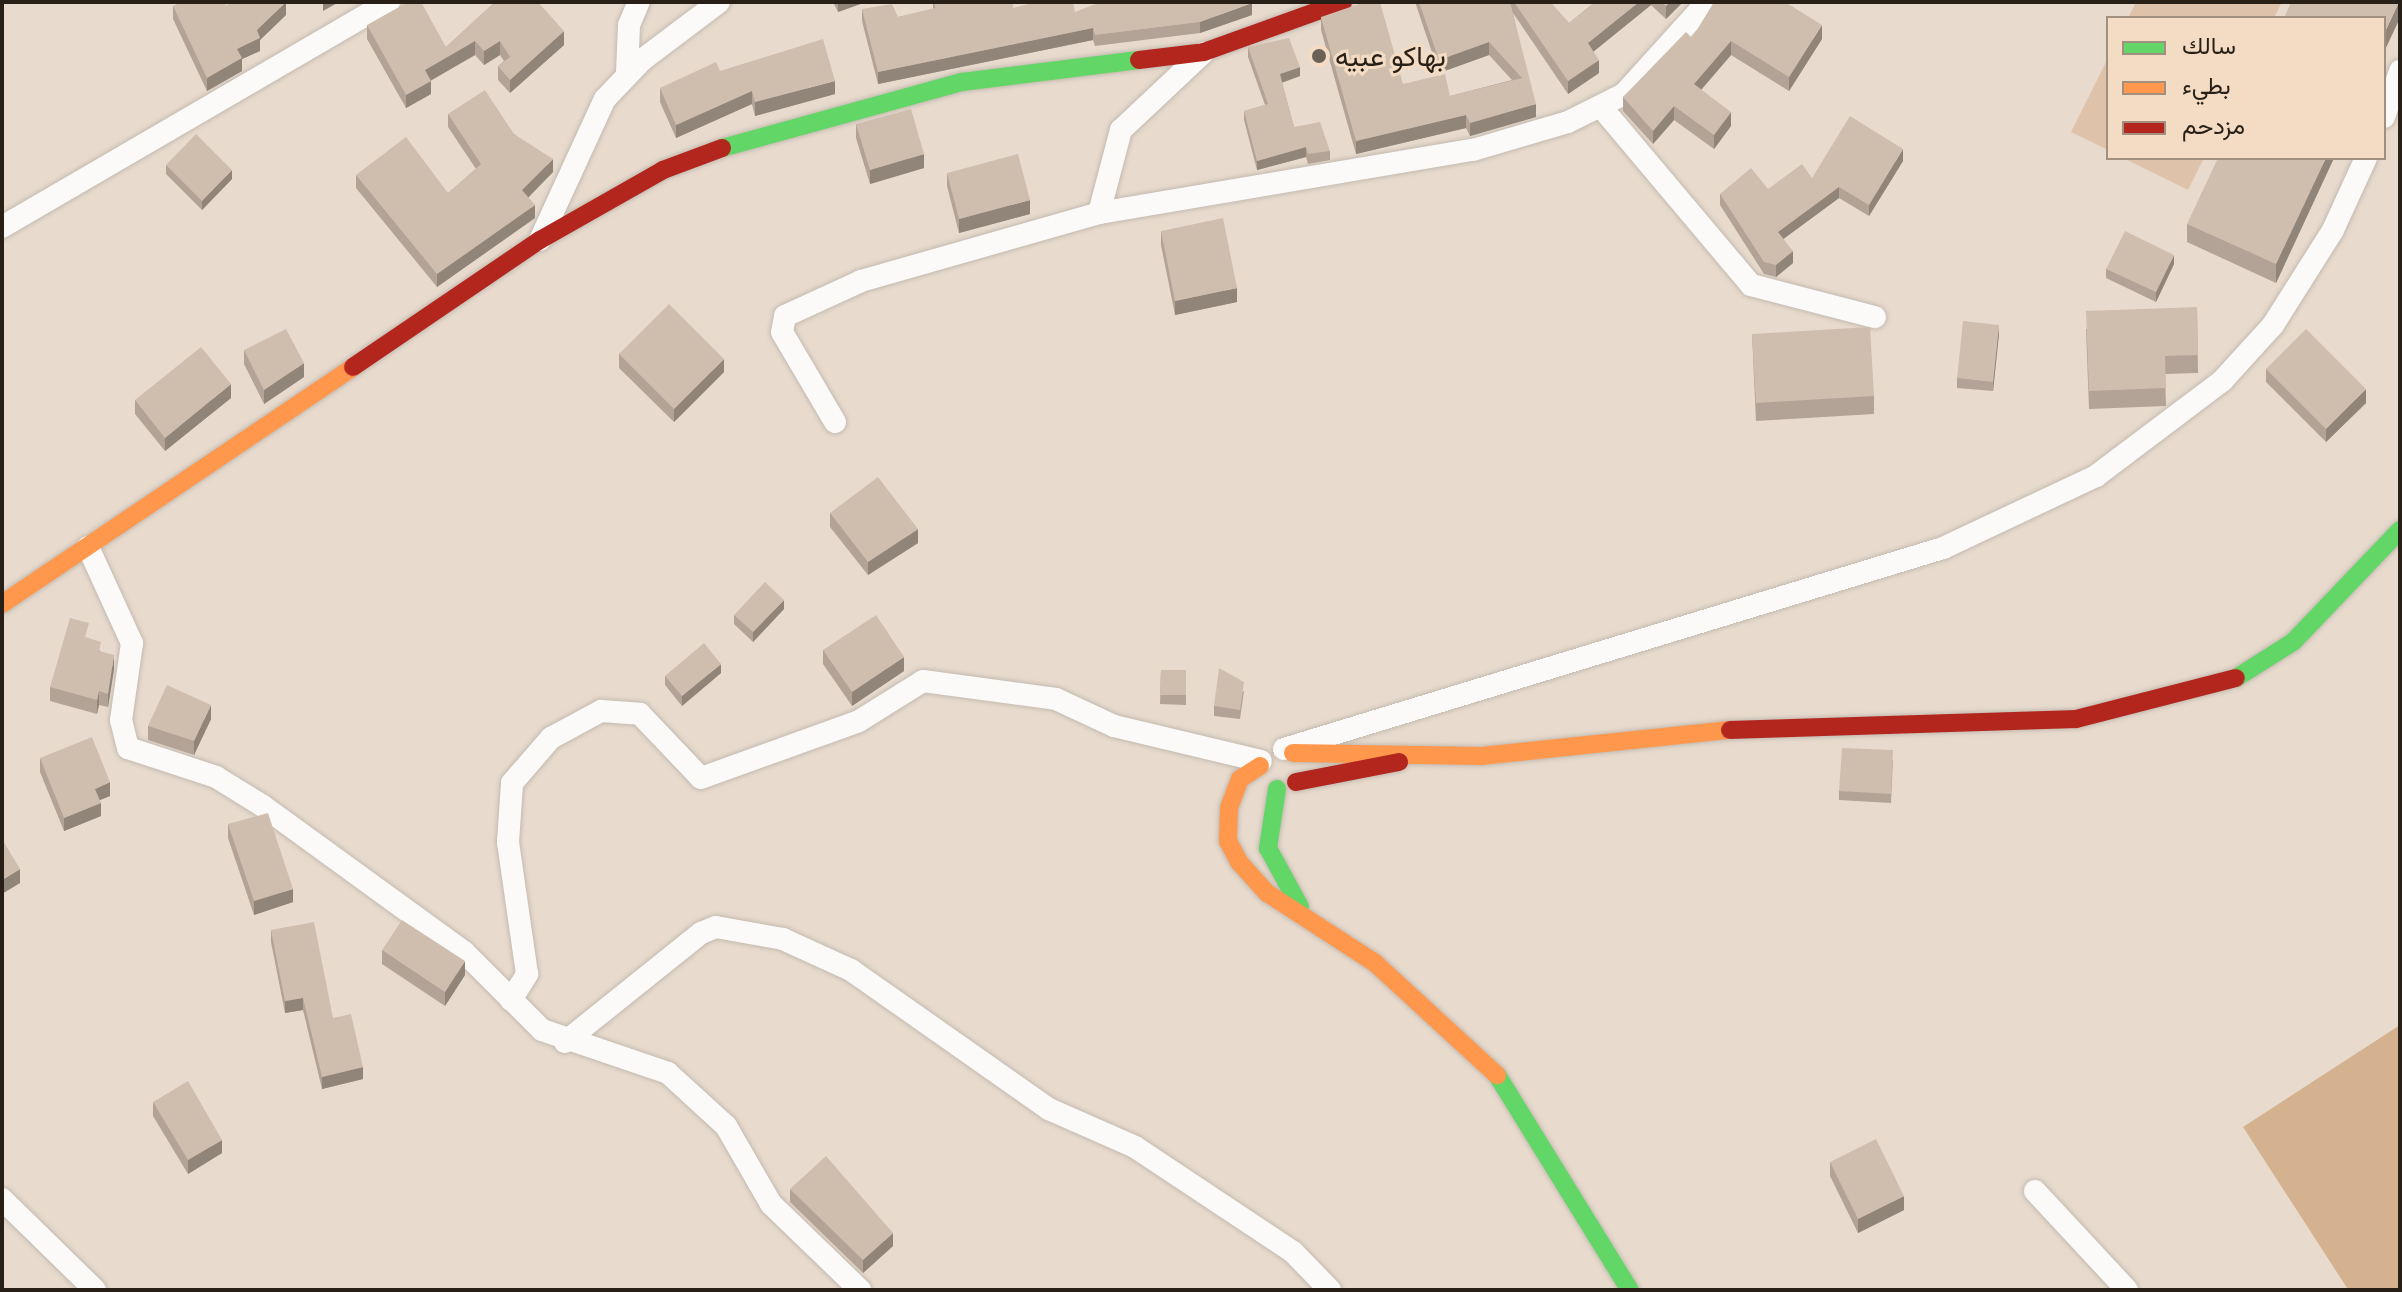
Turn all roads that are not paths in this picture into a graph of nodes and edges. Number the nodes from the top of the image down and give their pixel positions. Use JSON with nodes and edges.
{"nodes":[{"id":1,"x":389,"y":2,"type":"edge"},
{"id":2,"x":639,"y":2,"type":"edge"},
{"id":3,"x":719,"y":2,"type":"edge"},
{"id":4,"x":1286,"y":2,"type":"edge"},
{"id":5,"x":1343,"y":2,"type":"edge"},
{"id":6,"x":1707,"y":2,"type":"edge"},
{"id":7,"x":1312,"y":16,"type":"junction"},
{"id":8,"x":1204,"y":52,"type":"junction"},
{"id":9,"x":2400,"y":71,"type":"edge"},
{"id":10,"x":627,"y":73,"type":"junction"},
{"id":11,"x":1602,"y":108,"type":"junction"},
{"id":12,"x":2386,"y":111,"type":"edge"},
{"id":13,"x":2365,"y":160,"type":"edge"},
{"id":14,"x":1099,"y":213,"type":"junction"},
{"id":15,"x":2,"y":227,"type":"edge"},
{"id":16,"x":540,"y":240,"type":"junction"},
{"id":17,"x":1875,"y":317,"type":"dead end"},
{"id":18,"x":835,"y":422,"type":"dead end"},
{"id":19,"x":2400,"y":530,"type":"edge"},
{"id":20,"x":88,"y":547,"type":"junction"},
{"id":21,"x":2,"y":604,"type":"edge"},
{"id":22,"x":1289,"y":751,"type":"junction"},
{"id":23,"x":1413,"y":757,"type":"junction"},
{"id":24,"x":1261,"y":763,"type":"junction"},
{"id":25,"x":1296,"y":782,"type":"junction"},
{"id":26,"x":1277,"y":789,"type":"junction"},
{"id":27,"x":1304,"y":913,"type":"junction"},
{"id":28,"x":511,"y":1000,"type":"junction"},
{"id":29,"x":565,"y":1042,"type":"junction"},
{"id":30,"x":2035,"y":1191,"type":"dead end"},
{"id":31,"x":2,"y":1199,"type":"edge"},
{"id":32,"x":95,"y":1290,"type":"edge"},
{"id":33,"x":860,"y":1290,"type":"edge"},
{"id":34,"x":1330,"y":1290,"type":"edge"},
{"id":35,"x":1630,"y":1290,"type":"edge"},
{"id":36,"x":2127,"y":1290,"type":"edge"}],
"edges":[{"from":1,"to":15,"type":"street"},
{"from":2,"to":10,"type":"street"},
{"from":3,"to":10,"type":"street"},
{"from":4,"to":7,"type":"street"},
{"from":5,"to":7,"type":"main road"},
{"from":6,"to":11,"type":"street"},
{"from":7,"to":8,"type":"main road"},
{"from":8,"to":14,"type":"street"},
{"from":8,"to":16,"type":"main road"},
{"from":9,"to":12,"type":"street"},
{"from":10,"to":16,"type":"street"},
{"from":11,"to":14,"type":"street"},
{"from":11,"to":17,"type":"street"},
{"from":13,"to":22,"type":"street"},
{"from":14,"to":18,"type":"street"},
{"from":16,"to":20,"type":"main road"},
{"from":19,"to":23,"type":"main road"},
{"from":20,"to":21,"type":"main road"},
{"from":20,"to":28,"type":"street"},
{"from":22,"to":23,"type":"main road"},
{"from":22,"to":24,"type":"main road"},
{"from":22,"to":25,"type":"main road"},
{"from":23,"to":25,"type":"main road"},
{"from":24,"to":26,"type":"main road"},
{"from":24,"to":27,"type":"main road"},
{"from":24,"to":28,"type":"street"},
{"from":25,"to":26,"type":"main road"},
{"from":26,"to":27,"type":"main road"},
{"from":27,"to":35,"type":"main road"},
{"from":28,"to":29,"type":"street"},
{"from":29,"to":33,"type":"street"},
{"from":29,"to":34,"type":"street"},
{"from":30,"to":36,"type":"street"},
{"from":31,"to":32,"type":"street"}]}
